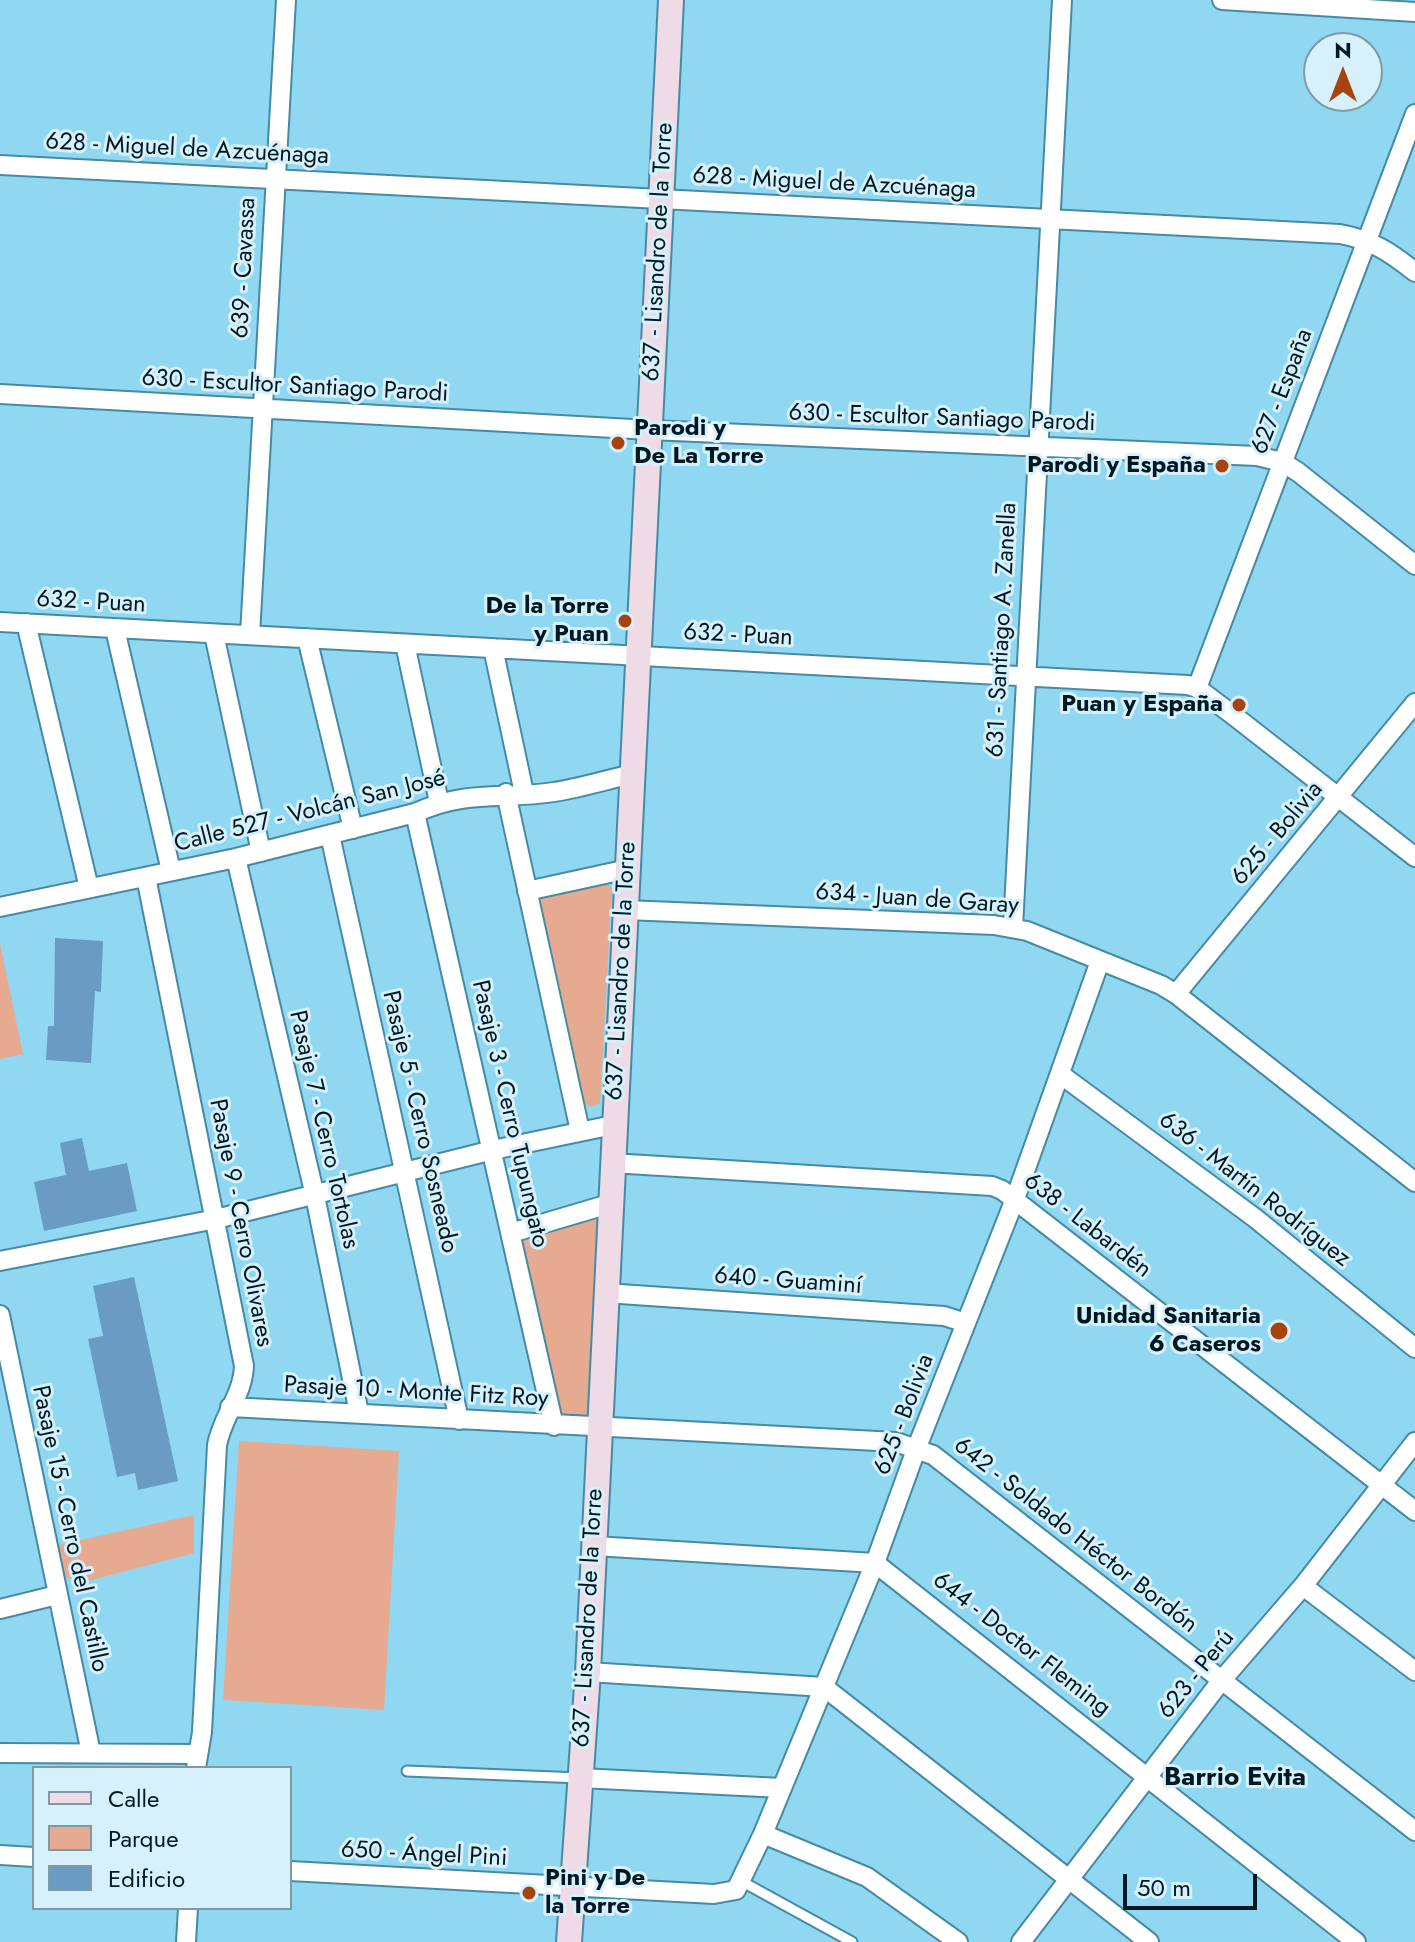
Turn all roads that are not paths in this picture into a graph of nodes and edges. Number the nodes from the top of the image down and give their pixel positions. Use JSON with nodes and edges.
{"nodes":[{"id":1,"x":286,"y":0,"type":"edge"},
{"id":2,"x":671,"y":0,"type":"edge"},
{"id":3,"x":1062,"y":0,"type":"edge"},
{"id":4,"x":1222,"y":0,"type":"edge"},
{"id":5,"x":1415,"y":12,"type":"edge"},
{"id":6,"x":1415,"y":114,"type":"edge"},
{"id":7,"x":0,"y":165,"type":"edge"},
{"id":8,"x":274,"y":178,"type":"junction"},
{"id":9,"x":661,"y":198,"type":"junction"},
{"id":10,"x":1049,"y":221,"type":"junction"},
{"id":11,"x":1366,"y":239,"type":"junction"},
{"id":12,"x":1415,"y":272,"type":"edge"},
{"id":13,"x":0,"y":394,"type":"edge"},
{"id":14,"x":262,"y":410,"type":"junction"},
{"id":15,"x":650,"y":430,"type":"junction"},
{"id":16,"x":1036,"y":447,"type":"junction"},
{"id":17,"x":1282,"y":462,"type":"junction"},
{"id":18,"x":1415,"y":565,"type":"edge"},
{"id":19,"x":0,"y":622,"type":"edge"},
{"id":20,"x":26,"y":623,"type":"junction"},
{"id":21,"x":115,"y":629,"type":"junction"},
{"id":22,"x":214,"y":634,"type":"junction"},
{"id":23,"x":250,"y":635,"type":"junction"},
{"id":24,"x":307,"y":638,"type":"junction"},
{"id":25,"x":405,"y":644,"type":"junction"},
{"id":26,"x":493,"y":648,"type":"junction"},
{"id":27,"x":638,"y":655,"type":"junction"},
{"id":28,"x":1024,"y":675,"type":"junction"},
{"id":29,"x":1197,"y":688,"type":"junction"},
{"id":30,"x":1415,"y":703,"type":"edge"},
{"id":31,"x":632,"y":774,"type":"junction"},
{"id":32,"x":515,"y":793,"type":"junction"},
{"id":33,"x":1339,"y":797,"type":"junction"},
{"id":34,"x":439,"y":802,"type":"junction"},
{"id":35,"x":415,"y":813,"type":"junction"},
{"id":36,"x":353,"y":829,"type":"junction"},
{"id":37,"x":330,"y":835,"type":"junction"},
{"id":38,"x":261,"y":852,"type":"junction"},
{"id":39,"x":1415,"y":857,"type":"edge"},
{"id":40,"x":236,"y":858,"type":"junction"},
{"id":41,"x":628,"y":869,"type":"junction"},
{"id":42,"x":171,"y":871,"type":"junction"},
{"id":43,"x":146,"y":877,"type":"junction"},
{"id":44,"x":89,"y":888,"type":"junction"},
{"id":45,"x":527,"y":891,"type":"junction"},
{"id":46,"x":0,"y":907,"type":"edge"},
{"id":47,"x":625,"y":910,"type":"junction"},
{"id":48,"x":1013,"y":927,"type":"junction"},
{"id":49,"x":1100,"y":961,"type":"junction"},
{"id":50,"x":1176,"y":994,"type":"junction"},
{"id":51,"x":1060,"y":1074,"type":"junction"},
{"id":52,"x":613,"y":1125,"type":"junction"},
{"id":53,"x":580,"y":1131,"type":"junction"},
{"id":54,"x":493,"y":1150,"type":"junction"},
{"id":55,"x":611,"y":1163,"type":"junction"},
{"id":56,"x":406,"y":1171,"type":"junction"},
{"id":57,"x":1415,"y":1182,"type":"edge"},
{"id":58,"x":315,"y":1196,"type":"junction"},
{"id":59,"x":1015,"y":1199,"type":"junction"},
{"id":60,"x":609,"y":1204,"type":"junction"},
{"id":61,"x":216,"y":1219,"type":"junction"},
{"id":62,"x":511,"y":1233,"type":"junction"},
{"id":63,"x":0,"y":1261,"type":"edge"},
{"id":64,"x":605,"y":1293,"type":"junction"},
{"id":65,"x":0,"y":1315,"type":"edge"},
{"id":66,"x":966,"y":1323,"type":"junction"},
{"id":67,"x":1415,"y":1348,"type":"edge"},
{"id":68,"x":230,"y":1407,"type":"junction"},
{"id":69,"x":359,"y":1413,"type":"junction"},
{"id":70,"x":459,"y":1420,"type":"junction"},
{"id":71,"x":554,"y":1426,"type":"junction"},
{"id":72,"x":600,"y":1428,"type":"junction"},
{"id":73,"x":1415,"y":1442,"type":"edge"},
{"id":74,"x":917,"y":1447,"type":"junction"},
{"id":75,"x":1379,"y":1485,"type":"junction"},
{"id":76,"x":1415,"y":1511,"type":"edge"},
{"id":77,"x":594,"y":1546,"type":"junction"},
{"id":78,"x":875,"y":1563,"type":"junction"},
{"id":79,"x":1303,"y":1586,"type":"junction"},
{"id":80,"x":57,"y":1595,"type":"junction"},
{"id":81,"x":0,"y":1609,"type":"edge"},
{"id":82,"x":1415,"y":1671,"type":"edge"},
{"id":83,"x":588,"y":1672,"type":"junction"},
{"id":84,"x":1221,"y":1681,"type":"junction"},
{"id":85,"x":824,"y":1687,"type":"junction"},
{"id":86,"x":0,"y":1752,"type":"edge"},
{"id":87,"x":91,"y":1753,"type":"junction"},
{"id":88,"x":197,"y":1761,"type":"edge"},
{"id":89,"x":407,"y":1771,"type":"dead end"},
{"id":90,"x":1147,"y":1775,"type":"junction"},
{"id":91,"x":580,"y":1778,"type":"junction"},
{"id":92,"x":782,"y":1788,"type":"junction"},
{"id":93,"x":1415,"y":1831,"type":"edge"},
{"id":94,"x":763,"y":1834,"type":"junction"},
{"id":95,"x":0,"y":1855,"type":"edge"},
{"id":96,"x":32,"y":1857,"type":"edge"},
{"id":97,"x":292,"y":1871,"type":"edge"},
{"id":98,"x":1071,"y":1878,"type":"junction"},
{"id":99,"x":741,"y":1881,"type":"junction"},
{"id":100,"x":572,"y":1888,"type":"junction"},
{"id":101,"x":188,"y":1910,"type":"edge"},
{"id":102,"x":186,"y":1942,"type":"edge"},
{"id":103,"x":569,"y":1942,"type":"edge"},
{"id":104,"x":852,"y":1942,"type":"edge"},
{"id":105,"x":958,"y":1942,"type":"edge"},
{"id":106,"x":1021,"y":1942,"type":"edge"},
{"id":107,"x":1149,"y":1942,"type":"edge"},
{"id":108,"x":1356,"y":1942,"type":"edge"}],
"edges":[{"from":1,"to":8,"type":"street","name":"639 - Cavassa"},
{"from":2,"to":9,"type":"street","name":"637 - Lisandro de la Torre"},
{"from":3,"to":10,"type":"street","name":"631 - Santiago A. Zanella"},
{"from":4,"to":5,"type":"street"},
{"from":6,"to":11,"type":"street","name":"627 - España"},
{"from":7,"to":8,"type":"street","name":"628 - Miguel de Azcuénaga"},
{"from":8,"to":9,"type":"street","name":"628 - Miguel de Azcuénaga"},
{"from":8,"to":14,"type":"street","name":"639 - Cavassa"},
{"from":9,"to":10,"type":"street","name":"628 - Miguel de Azcuénaga"},
{"from":9,"to":15,"type":"street","name":"637 - Lisandro de la Torre"},
{"from":10,"to":11,"type":"street","name":"628 - Miguel de Azcuénaga"},
{"from":10,"to":16,"type":"street","name":"631 - Santiago A. Zanella"},
{"from":11,"to":12,"type":"street","name":"628 - Miguel de Azcuénaga"},
{"from":11,"to":17,"type":"street","name":"627 - España"},
{"from":13,"to":14,"type":"street","name":"630 - Escultor Santiago Parodi"},
{"from":14,"to":15,"type":"street","name":"630 - Escultor Santiago Parodi"},
{"from":14,"to":23,"type":"street","name":"639 - Cavassa"},
{"from":15,"to":16,"type":"street","name":"630 - Escultor Santiago Parodi"},
{"from":15,"to":27,"type":"street","name":"637 - Lisandro de la Torre"},
{"from":16,"to":17,"type":"street","name":"630 - Escultor Santiago Parodi"},
{"from":16,"to":28,"type":"street","name":"631 - Santiago A. Zanella"},
{"from":17,"to":18,"type":"street","name":"630 - Escultor Santiago Parodi"},
{"from":17,"to":29,"type":"street","name":"627 - España"},
{"from":19,"to":20,"type":"street","name":"632 - Puan"},
{"from":20,"to":21,"type":"street","name":"632 - Puan"},
{"from":20,"to":44,"type":"street"},
{"from":21,"to":22,"type":"street","name":"632 - Puan"},
{"from":21,"to":42,"type":"street"},
{"from":22,"to":23,"type":"street","name":"632 - Puan"},
{"from":22,"to":38,"type":"street"},
{"from":23,"to":24,"type":"street","name":"632 - Puan"},
{"from":24,"to":25,"type":"street","name":"632 - Puan"},
{"from":24,"to":36,"type":"street"},
{"from":25,"to":26,"type":"street","name":"632 - Puan"},
{"from":25,"to":34,"type":"street"},
{"from":26,"to":27,"type":"street","name":"632 - Puan"},
{"from":26,"to":32,"type":"street"},
{"from":27,"to":28,"type":"street","name":"632 - Puan"},
{"from":27,"to":31,"type":"street","name":"637 - Lisandro de la Torre"},
{"from":28,"to":29,"type":"street","name":"632 - Puan"},
{"from":28,"to":48,"type":"street","name":"631 - Santiago A. Zanella"},
{"from":29,"to":33,"type":"street"},
{"from":30,"to":33,"type":"street","name":"625 - Bolivia"},
{"from":31,"to":32,"type":"street","name":"Calle 527 - Volcán San José"},
{"from":31,"to":41,"type":"street","name":"637 - Lisandro de la Torre"},
{"from":32,"to":34,"type":"street","name":"Calle 527 - Volcán San José"},
{"from":32,"to":45,"type":"street"},
{"from":33,"to":39,"type":"street"},
{"from":33,"to":50,"type":"street","name":"625 - Bolivia"},
{"from":34,"to":35,"type":"street","name":"Calle 527 - Volcán San José"},
{"from":35,"to":36,"type":"street","name":"Calle 527 - Volcán San José"},
{"from":35,"to":54,"type":"street","name":"Pasaje 3 - Cerro Tupungato"},
{"from":36,"to":37,"type":"street","name":"Calle 527 - Volcán San José"},
{"from":37,"to":38,"type":"street","name":"Calle 527 - Volcán San José"},
{"from":37,"to":56,"type":"street","name":"Pasaje 5 - Cerro Sosneado"},
{"from":38,"to":40,"type":"street","name":"Calle 527 - Volcán San José"},
{"from":40,"to":42,"type":"street","name":"Calle 527 - Volcán San José"},
{"from":40,"to":58,"type":"street","name":"Pasaje 7 - Cerro Tortolas"},
{"from":41,"to":45,"type":"street"},
{"from":41,"to":47,"type":"street","name":"637 - Lisandro de la Torre"},
{"from":42,"to":43,"type":"street","name":"Calle 527 - Volcán San José"},
{"from":43,"to":44,"type":"street","name":"Calle 527 - Volcán San José"},
{"from":43,"to":61,"type":"street","name":"Pasaje 9 - Cerro Olivares"},
{"from":44,"to":46,"type":"street","name":"Calle 527 - Volcán San José"},
{"from":45,"to":53,"type":"street"},
{"from":47,"to":48,"type":"street","name":"634 - Juan de Garay"},
{"from":47,"to":52,"type":"street","name":"637 - Lisandro de la Torre"},
{"from":48,"to":49,"type":"street","name":"634 - Juan de Garay"},
{"from":49,"to":50,"type":"street","name":"634 - Juan de Garay"},
{"from":49,"to":51,"type":"street","name":"625 - Bolivia"},
{"from":50,"to":57,"type":"street","name":"634 - Juan de Garay"},
{"from":51,"to":59,"type":"street","name":"625 - Bolivia"},
{"from":51,"to":67,"type":"street","name":"636 - Martín Rodríguez"},
{"from":52,"to":53,"type":"street"},
{"from":52,"to":55,"type":"street","name":"637 - Lisandro de la Torre"},
{"from":53,"to":54,"type":"street"},
{"from":54,"to":56,"type":"street"},
{"from":54,"to":62,"type":"street","name":"Pasaje 3 - Cerro Tupungato"},
{"from":55,"to":59,"type":"street","name":"638 - Labardén"},
{"from":55,"to":60,"type":"street","name":"637 - Lisandro de la Torre"},
{"from":56,"to":58,"type":"street"},
{"from":56,"to":70,"type":"street","name":"Pasaje 5 - Cerro Sosneado"},
{"from":58,"to":61,"type":"street"},
{"from":58,"to":69,"type":"street","name":"Pasaje 7 - Cerro Tortolas"},
{"from":59,"to":66,"type":"street","name":"625 - Bolivia"},
{"from":59,"to":75,"type":"street","name":"638 - Labardén"},
{"from":60,"to":62,"type":"street"},
{"from":60,"to":64,"type":"street","name":"637 - Lisandro de la Torre"},
{"from":61,"to":63,"type":"street"},
{"from":61,"to":68,"type":"street","name":"Pasaje 9 - Cerro Olivares"},
{"from":62,"to":71,"type":"street","name":"Pasaje 3 - Cerro Tupungato"},
{"from":64,"to":66,"type":"street","name":"640 - Guaminí"},
{"from":64,"to":72,"type":"street","name":"637 - Lisandro de la Torre"},
{"from":65,"to":80,"type":"street","name":"Pasaje 15 - Cerro del Castillo"},
{"from":66,"to":74,"type":"street","name":"625 - Bolivia"},
{"from":68,"to":69,"type":"street","name":"Pasaje 10 - Monte Fitz Roy"},
{"from":68,"to":88,"type":"street","name":"Pasaje 9 - Cerro Olivares"},
{"from":69,"to":70,"type":"street","name":"Pasaje 10 - Monte Fitz Roy"},
{"from":70,"to":71,"type":"street","name":"Pasaje 10 - Monte Fitz Roy"},
{"from":71,"to":72,"type":"street","name":"Pasaje 10 - Monte Fitz Roy"},
{"from":72,"to":74,"type":"street","name":"642 - Soldado Héctor Bordón"},
{"from":72,"to":77,"type":"street","name":"637 - Lisandro de la Torre"},
{"from":73,"to":75,"type":"street","name":"623 - Perú"},
{"from":74,"to":78,"type":"street","name":"625 - Bolivia"},
{"from":74,"to":84,"type":"street","name":"642 - Soldado Héctor Bordón"},
{"from":75,"to":76,"type":"street","name":"638 - Labardén"},
{"from":75,"to":79,"type":"street","name":"623 - Perú"},
{"from":77,"to":78,"type":"street"},
{"from":77,"to":83,"type":"street","name":"637 - Lisandro de la Torre"},
{"from":78,"to":85,"type":"street","name":"625 - Bolivia"},
{"from":78,"to":90,"type":"street","name":"644 - Doctor Fleming"},
{"from":79,"to":82,"type":"street"},
{"from":79,"to":84,"type":"street","name":"623 - Perú"},
{"from":80,"to":81,"type":"street"},
{"from":80,"to":87,"type":"street","name":"Pasaje 15 - Cerro del Castillo"},
{"from":83,"to":85,"type":"street"},
{"from":83,"to":91,"type":"street","name":"637 - Lisandro de la Torre"},
{"from":84,"to":90,"type":"street","name":"623 - Perú"},
{"from":84,"to":93,"type":"street","name":"642 - Soldado Héctor Bordón"},
{"from":85,"to":92,"type":"street","name":"625 - Bolivia"},
{"from":85,"to":98,"type":"street"},
{"from":86,"to":87,"type":"street"},
{"from":87,"to":88,"type":"street"},
{"from":89,"to":91,"type":"lane"},
{"from":90,"to":98,"type":"street","name":"623 - Perú"},
{"from":90,"to":108,"type":"street","name":"644 - Doctor Fleming"},
{"from":91,"to":92,"type":"street"},
{"from":91,"to":100,"type":"street","name":"637 - Lisandro de la Torre"},
{"from":92,"to":94,"type":"street","name":"625 - Bolivia"},
{"from":94,"to":99,"type":"street","name":"625 - Bolivia"},
{"from":94,"to":105,"type":"street"},
{"from":95,"to":96,"type":"street"},
{"from":97,"to":100,"type":"street","name":"650 - Ángel Pini"},
{"from":98,"to":106,"type":"street","name":"623 - Perú"},
{"from":98,"to":107,"type":"street"},
{"from":99,"to":100,"type":"street","name":"650 - Ángel Pini"},
{"from":99,"to":104,"type":"lane"},
{"from":100,"to":103,"type":"street","name":"637 - Lisandro de la Torre"},
{"from":101,"to":102,"type":"street"}]}
